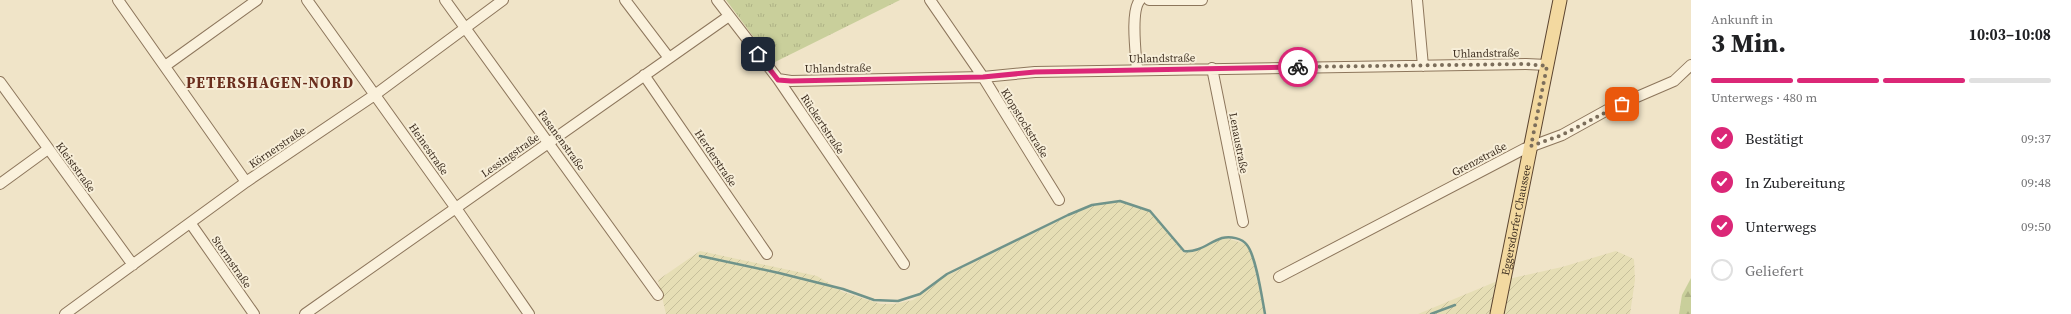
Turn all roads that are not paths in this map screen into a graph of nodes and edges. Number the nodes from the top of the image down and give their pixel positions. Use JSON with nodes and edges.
{"nodes":[{"id":1,"x":118,"y":0,"type":"edge"},
{"id":2,"x":257,"y":0,"type":"edge"},
{"id":3,"x":307,"y":0,"type":"edge"},
{"id":4,"x":445,"y":0,"type":"edge"},
{"id":5,"x":503,"y":0,"type":"edge"},
{"id":6,"x":625,"y":0,"type":"edge"},
{"id":7,"x":717,"y":0,"type":"edge"},
{"id":8,"x":930,"y":0,"type":"edge"},
{"id":9,"x":1140,"y":0,"type":"edge"},
{"id":10,"x":1148,"y":0,"type":"edge"},
{"id":11,"x":1202,"y":0,"type":"edge"},
{"id":12,"x":1417,"y":0,"type":"edge"},
{"id":13,"x":1560,"y":0,"type":"edge"},
{"id":14,"x":729,"y":16,"type":"junction"},
{"id":15,"x":465,"y":28,"type":"junction"},
{"id":16,"x":669,"y":58,"type":"junction"},
{"id":17,"x":165,"y":66,"type":"junction"},
{"id":18,"x":1423,"y":66,"type":"junction"},
{"id":19,"x":1547,"y":66,"type":"junction"},
{"id":20,"x":1691,"y":66,"type":"edge"},
{"id":21,"x":1212,"y":68,"type":"junction"},
{"id":22,"x":1137,"y":70,"type":"junction"},
{"id":23,"x":644,"y":75,"type":"junction"},
{"id":24,"x":983,"y":77,"type":"junction"},
{"id":25,"x":778,"y":80,"type":"junction"},
{"id":26,"x":0,"y":82,"type":"edge"},
{"id":27,"x":376,"y":94,"type":"junction"},
{"id":28,"x":549,"y":142,"type":"junction"},
{"id":29,"x":1531,"y":146,"type":"junction"},
{"id":30,"x":48,"y":149,"type":"junction"},
{"id":31,"x":246,"y":182,"type":"junction"},
{"id":32,"x":0,"y":184,"type":"edge"},
{"id":33,"x":1059,"y":200,"type":"dead end"},
{"id":34,"x":456,"y":207,"type":"junction"},
{"id":35,"x":1243,"y":222,"type":"dead end"},
{"id":36,"x":191,"y":224,"type":"junction"},
{"id":37,"x":766,"y":254,"type":"dead end"},
{"id":38,"x":904,"y":264,"type":"dead end"},
{"id":39,"x":133,"y":265,"type":"junction"},
{"id":40,"x":1279,"y":277,"type":"dead end"},
{"id":41,"x":658,"y":295,"type":"dead end"},
{"id":42,"x":65,"y":314,"type":"edge"},
{"id":43,"x":254,"y":314,"type":"edge"},
{"id":44,"x":305,"y":314,"type":"edge"},
{"id":45,"x":529,"y":314,"type":"edge"},
{"id":46,"x":1497,"y":314,"type":"edge"}],
"edges":[{"from":1,"to":17,"type":"street"},
{"from":2,"to":17,"type":"street"},
{"from":3,"to":27,"type":"street","name":"Heinestraße"},
{"from":4,"to":15,"type":"street","name":"Fasanenstraße"},
{"from":5,"to":15,"type":"street","name":"Körnerstraße"},
{"from":6,"to":16,"type":"street"},
{"from":7,"to":14,"type":"street","name":"Rückertstraße"},
{"from":8,"to":24,"type":"street","name":"Klopstockstraße"},
{"from":9,"to":22,"type":"street"},
{"from":10,"to":11,"type":"street"},
{"from":12,"to":18,"type":"street"},
{"from":13,"to":19,"type":"main road","name":"Eggersdorfer Chaussee"},
{"from":14,"to":16,"type":"street","name":"Lessingstraße"},
{"from":14,"to":25,"type":"street","name":"Rückertstraße"},
{"from":15,"to":27,"type":"street","name":"Körnerstraße"},
{"from":15,"to":28,"type":"street","name":"Fasanenstraße"},
{"from":16,"to":23,"type":"street","name":"Lessingstraße"},
{"from":17,"to":31,"type":"street"},
{"from":18,"to":19,"type":"street","name":"Uhlandstraße"},
{"from":18,"to":21,"type":"street","name":"Uhlandstraße"},
{"from":19,"to":29,"type":"main road","name":"Eggersdorfer Chaussee"},
{"from":20,"to":29,"type":"street","name":"Grenzstraße"},
{"from":21,"to":22,"type":"street","name":"Uhlandstraße"},
{"from":21,"to":35,"type":"street","name":"Lenaustraße"},
{"from":22,"to":24,"type":"street","name":"Uhlandstraße"},
{"from":23,"to":28,"type":"street","name":"Lessingstraße"},
{"from":23,"to":37,"type":"street","name":"Herderstraße"},
{"from":24,"to":25,"type":"street","name":"Uhlandstraße"},
{"from":24,"to":33,"type":"street","name":"Klopstockstraße"},
{"from":25,"to":38,"type":"street","name":"Rückertstraße"},
{"from":26,"to":30,"type":"street","name":"Kleiststraße"},
{"from":27,"to":31,"type":"street","name":"Körnerstraße"},
{"from":27,"to":34,"type":"street","name":"Heinestraße"},
{"from":28,"to":34,"type":"street","name":"Lessingstraße"},
{"from":28,"to":41,"type":"street","name":"Fasanenstraße"},
{"from":29,"to":40,"type":"street","name":"Grenzstraße"},
{"from":29,"to":46,"type":"main road","name":"Eggersdorfer Chaussee"},
{"from":30,"to":32,"type":"street"},
{"from":30,"to":39,"type":"street","name":"Kleiststraße"},
{"from":31,"to":36,"type":"street","name":"Körnerstraße"},
{"from":34,"to":44,"type":"street","name":"Lessingstraße"},
{"from":34,"to":45,"type":"street","name":"Heinestraße"},
{"from":36,"to":39,"type":"street","name":"Körnerstraße"},
{"from":36,"to":43,"type":"street","name":"Stormstraße"},
{"from":39,"to":42,"type":"street","name":"Körnerstraße"}]}
